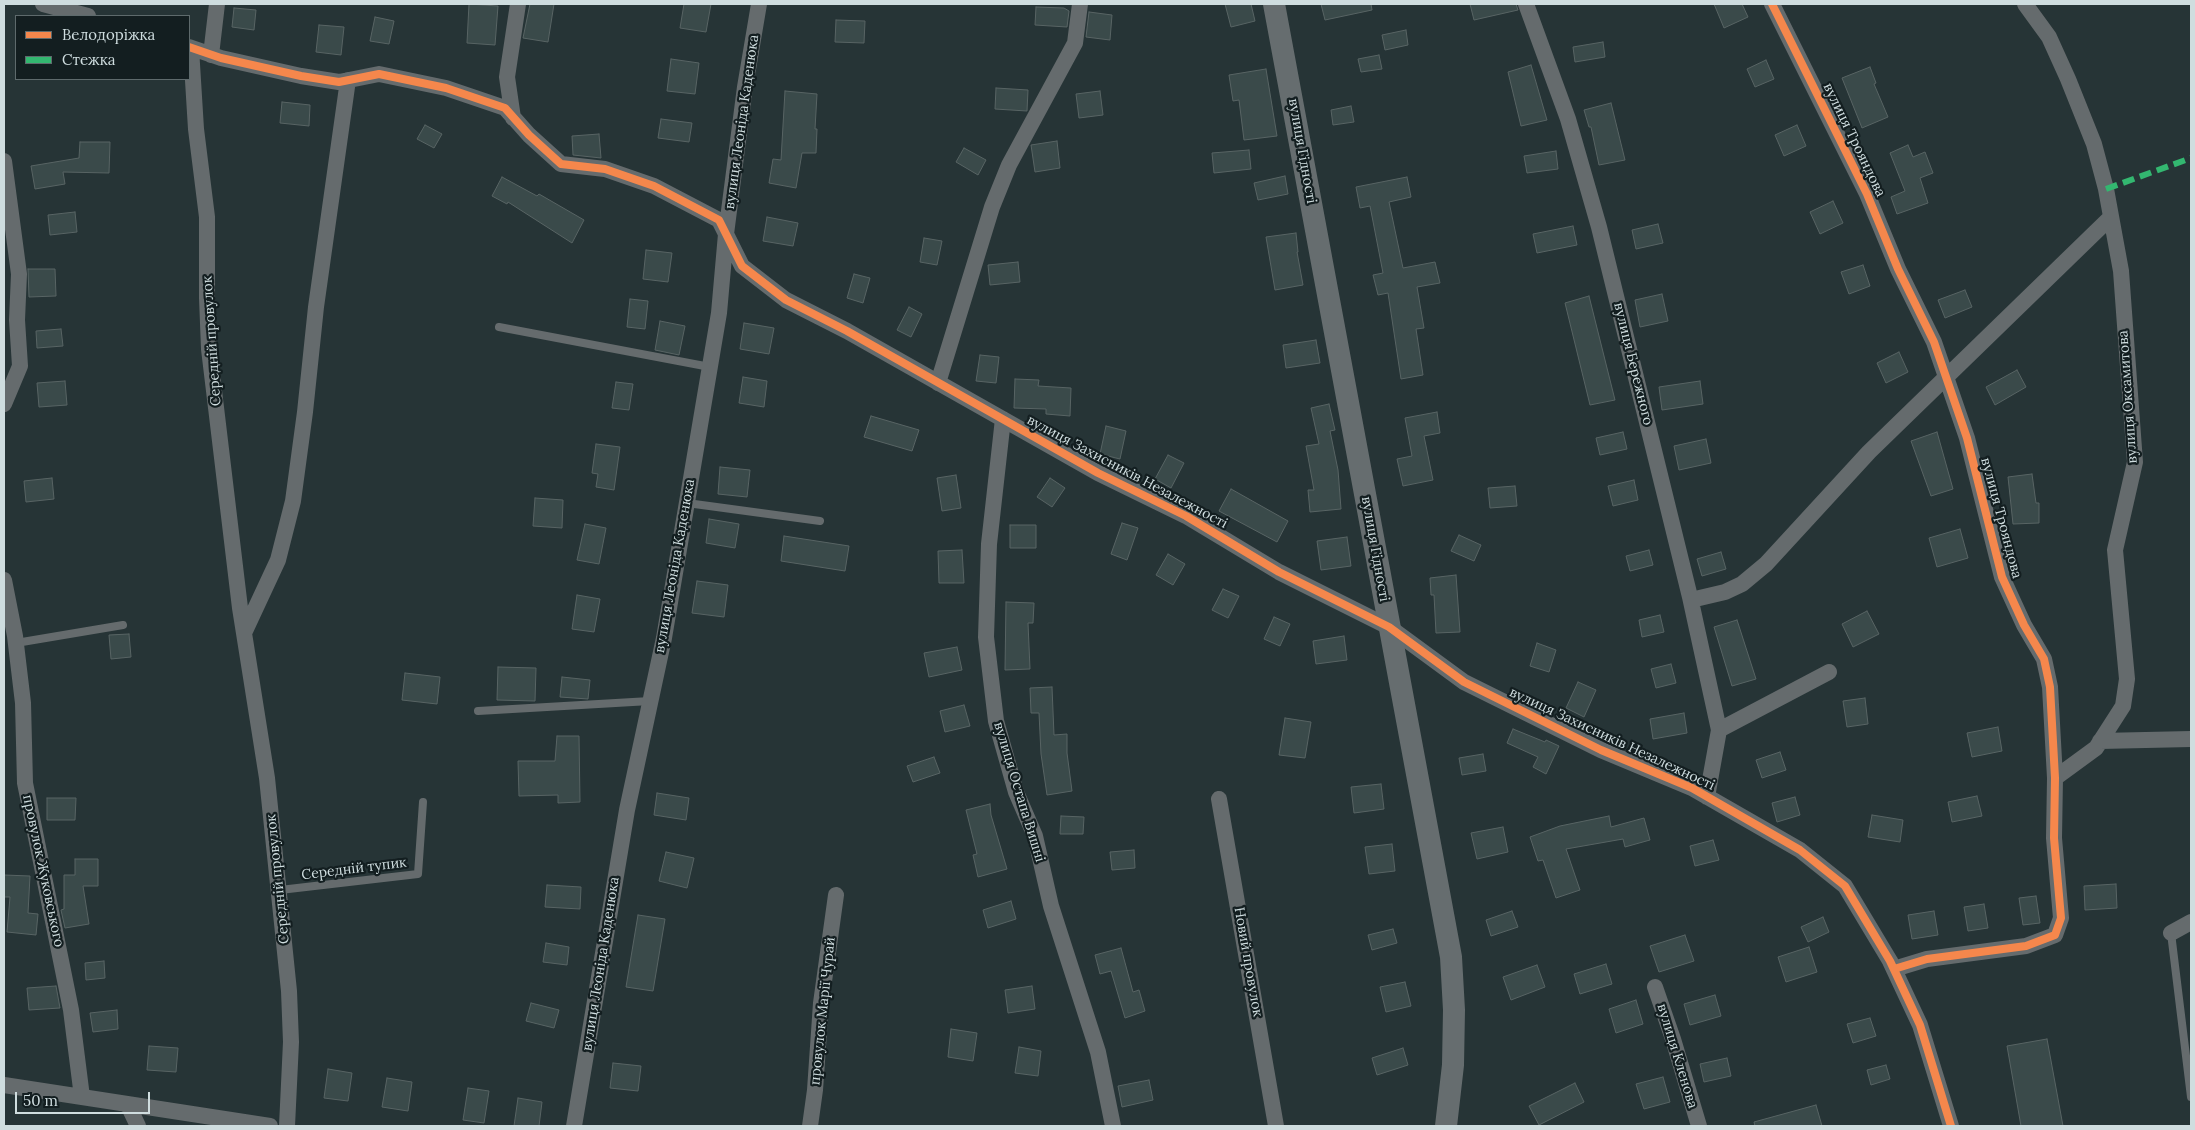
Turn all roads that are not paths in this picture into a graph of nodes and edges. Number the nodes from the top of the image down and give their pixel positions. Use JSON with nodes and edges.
{"nodes":[{"id":1,"x":43,"y":4,"type":"edge"},
{"id":2,"x":217,"y":4,"type":"edge"},
{"id":3,"x":518,"y":4,"type":"edge"},
{"id":4,"x":759,"y":4,"type":"edge"},
{"id":5,"x":1080,"y":4,"type":"edge"},
{"id":6,"x":1274,"y":4,"type":"edge"},
{"id":7,"x":1526,"y":4,"type":"edge"},
{"id":8,"x":1772,"y":4,"type":"edge"},
{"id":9,"x":2025,"y":4,"type":"edge"},
{"id":10,"x":84,"y":15,"type":"edge"},
{"id":11,"x":190,"y":47,"type":"edge"},
{"id":12,"x":211,"y":55,"type":"junction"},
{"id":13,"x":348,"y":80,"type":"junction"},
{"id":14,"x":513,"y":118,"type":"junction"},
{"id":15,"x":4,"y":160,"type":"edge"},
{"id":16,"x":2111,"y":217,"type":"junction"},
{"id":17,"x":726,"y":234,"type":"junction"},
{"id":18,"x":499,"y":327,"type":"dead end"},
{"id":19,"x":710,"y":367,"type":"junction"},
{"id":20,"x":1946,"y":376,"type":"junction"},
{"id":21,"x":938,"y":382,"type":"junction"},
{"id":22,"x":4,"y":404,"type":"edge"},
{"id":23,"x":1003,"y":419,"type":"junction"},
{"id":24,"x":687,"y":503,"type":"junction"},
{"id":25,"x":820,"y":521,"type":"dead end"},
{"id":26,"x":4,"y":580,"type":"edge"},
{"id":27,"x":1691,"y":600,"type":"junction"},
{"id":28,"x":123,"y":625,"type":"dead end"},
{"id":29,"x":1389,"y":627,"type":"junction"},
{"id":30,"x":244,"y":633,"type":"junction"},
{"id":31,"x":16,"y":643,"type":"junction"},
{"id":32,"x":1829,"y":672,"type":"dead end"},
{"id":33,"x":650,"y":701,"type":"junction"},
{"id":34,"x":478,"y":711,"type":"dead end"},
{"id":35,"x":1719,"y":730,"type":"junction"},
{"id":36,"x":2191,"y":739,"type":"edge"},
{"id":37,"x":2100,"y":741,"type":"junction"},
{"id":38,"x":2055,"y":778,"type":"junction"},
{"id":39,"x":1707,"y":797,"type":"junction"},
{"id":40,"x":1219,"y":799,"type":"dead end"},
{"id":41,"x":423,"y":802,"type":"dead end"},
{"id":42,"x":280,"y":890,"type":"junction"},
{"id":43,"x":836,"y":895,"type":"dead end"},
{"id":44,"x":2191,"y":922,"type":"edge"},
{"id":45,"x":2171,"y":933,"type":"joint"},
{"id":46,"x":1894,"y":969,"type":"junction"},
{"id":47,"x":1655,"y":987,"type":"dead end"},
{"id":48,"x":4,"y":1086,"type":"edge"},
{"id":49,"x":2191,"y":1097,"type":"edge"},
{"id":50,"x":82,"y":1098,"type":"junction"},
{"id":51,"x":128,"y":1104,"type":"junction"},
{"id":52,"x":138,"y":1126,"type":"edge"},
{"id":53,"x":270,"y":1126,"type":"edge"},
{"id":54,"x":287,"y":1126,"type":"edge"},
{"id":55,"x":574,"y":1126,"type":"edge"},
{"id":56,"x":810,"y":1126,"type":"edge"},
{"id":57,"x":1113,"y":1126,"type":"edge"},
{"id":58,"x":1276,"y":1126,"type":"edge"},
{"id":59,"x":1446,"y":1126,"type":"edge"},
{"id":60,"x":1699,"y":1126,"type":"edge"},
{"id":61,"x":1951,"y":1126,"type":"edge"}],
"edges":[{"from":1,"to":10,"type":"street"},
{"from":2,"to":12,"type":"street"},
{"from":3,"to":14,"type":"street"},
{"from":4,"to":17,"type":"street","name":"вулиця Леоніда Каденюка"},
{"from":5,"to":21,"type":"street"},
{"from":6,"to":29,"type":"street","name":"вулиця Гідності"},
{"from":7,"to":27,"type":"street","name":"вулиця Бережного"},
{"from":8,"to":20,"type":"street","name":"вулиця Трояндова"},
{"from":9,"to":16,"type":"street","name":"вулиця Оксамитова"},
{"from":11,"to":12,"type":"street","name":"вулиця Захисників Незалежності"},
{"from":11,"to":30,"type":"street","name":"Середній провулок"},
{"from":12,"to":13,"type":"street","name":"вулиця Захисників Незалежності"},
{"from":13,"to":14,"type":"street","name":"вулиця Захисників Незалежності"},
{"from":13,"to":30,"type":"street"},
{"from":14,"to":17,"type":"street","name":"вулиця Захисників Незалежності"},
{"from":15,"to":22,"type":"street"},
{"from":16,"to":20,"type":"street"},
{"from":16,"to":37,"type":"street","name":"вулиця Оксамитова"},
{"from":17,"to":19,"type":"street","name":"вулиця Леоніда Каденюка"},
{"from":17,"to":21,"type":"street","name":"вулиця Захисників Незалежності"},
{"from":18,"to":19,"type":"lane"},
{"from":19,"to":24,"type":"street","name":"вулиця Леоніда Каденюка"},
{"from":20,"to":27,"type":"street"},
{"from":20,"to":38,"type":"street","name":"вулиця Трояндова"},
{"from":21,"to":23,"type":"street","name":"вулиця Захисників Незалежності"},
{"from":23,"to":29,"type":"street","name":"вулиця Захисників Незалежності"},
{"from":23,"to":57,"type":"street","name":"вулиця Остапа Вишні"},
{"from":24,"to":25,"type":"lane"},
{"from":24,"to":33,"type":"street","name":"вулиця Леоніда Каденюка"},
{"from":26,"to":31,"type":"street","name":"провулок Жуковського"},
{"from":27,"to":35,"type":"street","name":"вулиця Бережного"},
{"from":28,"to":31,"type":"lane"},
{"from":29,"to":39,"type":"street","name":"вулиця Захисників Незалежності"},
{"from":29,"to":59,"type":"street","name":"вулиця Гідності"},
{"from":30,"to":42,"type":"street","name":"Середній провулок"},
{"from":31,"to":50,"type":"street","name":"провулок Жуковського"},
{"from":32,"to":35,"type":"street"},
{"from":33,"to":34,"type":"lane"},
{"from":33,"to":55,"type":"street","name":"вулиця Леоніда Каденюка"},
{"from":35,"to":39,"type":"street","name":"вулиця Бережного"},
{"from":36,"to":37,"type":"street"},
{"from":37,"to":38,"type":"street","name":"вулиця Оксамитова"},
{"from":38,"to":46,"type":"street","name":"вулиця Трояндова"},
{"from":39,"to":46,"type":"street","name":"вулиця Захисників Незалежності"},
{"from":40,"to":58,"type":"street","name":"Новий провулок"},
{"from":41,"to":42,"type":"lane","name":"Середній тупик"},
{"from":42,"to":54,"type":"street","name":"Середній провулок"},
{"from":43,"to":56,"type":"street","name":"провулок Марії Чурай"},
{"from":44,"to":45,"type":"street"},
{"from":45,"to":49,"type":"lane"},
{"from":46,"to":61,"type":"street","name":"вулиця Захисників Незалежності"},
{"from":47,"to":60,"type":"street","name":"вулиця Кленова"},
{"from":48,"to":50,"type":"street"},
{"from":50,"to":51,"type":"street"},
{"from":51,"to":52,"type":"street"},
{"from":51,"to":53,"type":"street"}]}
